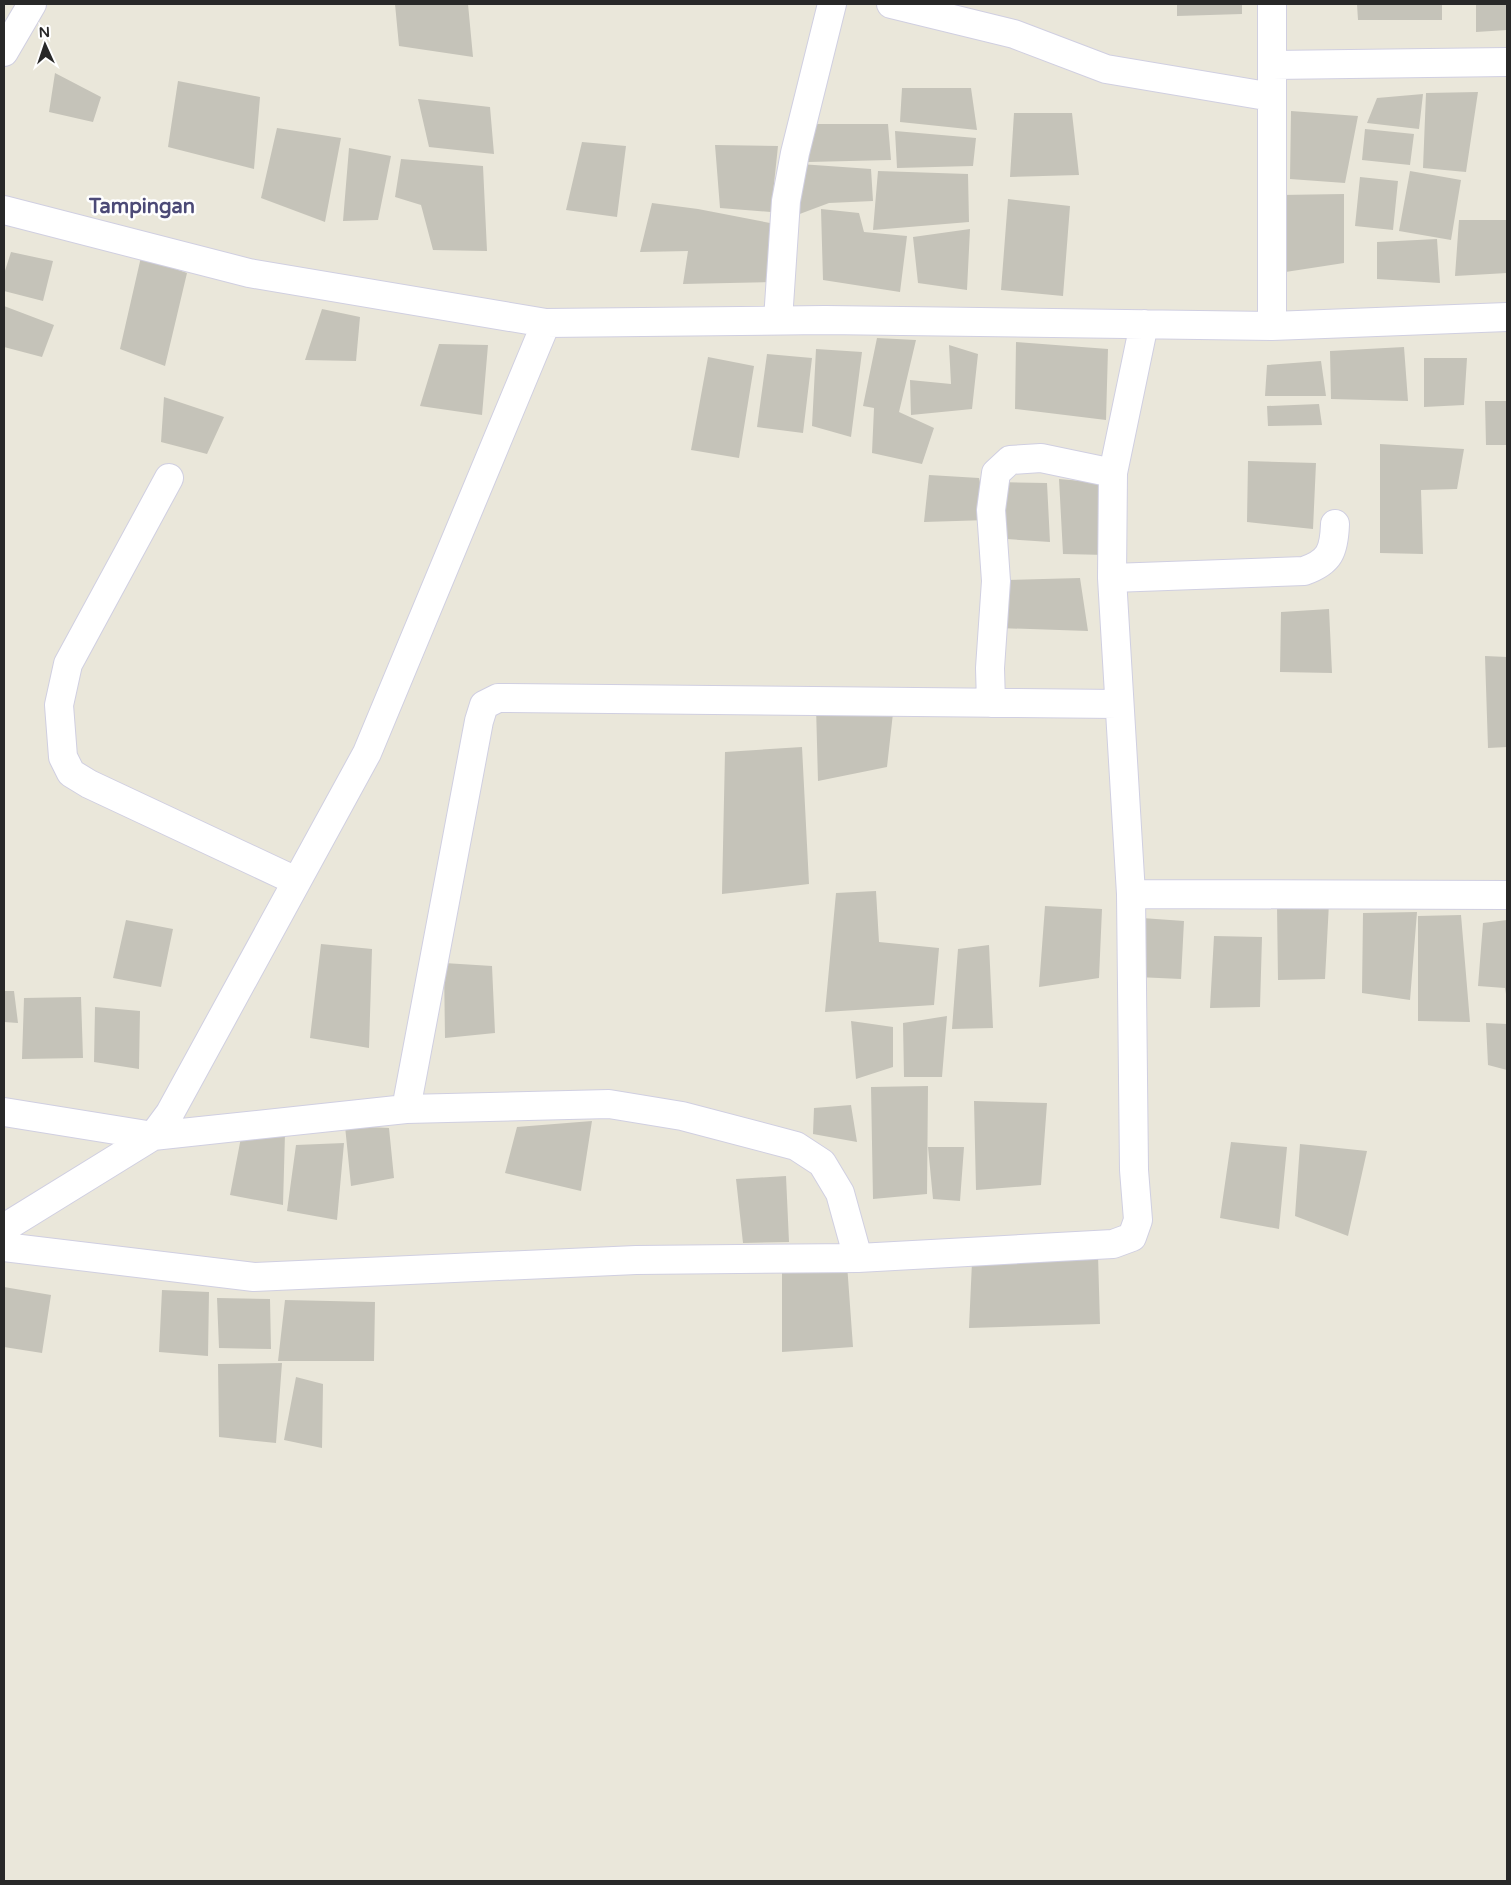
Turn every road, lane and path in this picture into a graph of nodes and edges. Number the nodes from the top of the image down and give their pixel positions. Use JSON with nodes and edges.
{"nodes":[{"id":1,"x":32,"y":4,"type":"edge"},
{"id":2,"x":832,"y":4,"type":"edge"},
{"id":3,"x":891,"y":4,"type":"edge"},
{"id":4,"x":1272,"y":4,"type":"edge"},
{"id":5,"x":4,"y":52,"type":"edge"},
{"id":6,"x":1507,"y":62,"type":"edge"},
{"id":7,"x":1272,"y":65,"type":"junction"},
{"id":8,"x":1272,"y":98,"type":"junction"},
{"id":9,"x":4,"y":210,"type":"edge"},
{"id":10,"x":1507,"y":316,"type":"edge"},
{"id":11,"x":778,"y":320,"type":"junction"},
{"id":12,"x":546,"y":323,"type":"junction"},
{"id":13,"x":1144,"y":324,"type":"junction"},
{"id":14,"x":1272,"y":326,"type":"junction"},
{"id":15,"x":1113,"y":474,"type":"junction"},
{"id":16,"x":169,"y":478,"type":"dead end"},
{"id":17,"x":1335,"y":524,"type":"dead end"},
{"id":18,"x":1112,"y":578,"type":"junction"},
{"id":19,"x":991,"y":703,"type":"junction"},
{"id":20,"x":1118,"y":704,"type":"junction"},
{"id":21,"x":296,"y":881,"type":"junction"},
{"id":22,"x":1130,"y":894,"type":"junction"},
{"id":23,"x":1507,"y":895,"type":"edge"},
{"id":24,"x":406,"y":1109,"type":"junction"},
{"id":25,"x":4,"y":1112,"type":"edge"},
{"id":26,"x":153,"y":1136,"type":"junction"},
{"id":27,"x":4,"y":1228,"type":"edge"},
{"id":28,"x":4,"y":1248,"type":"edge"},
{"id":29,"x":858,"y":1258,"type":"junction"}],
"edges":[{"from":1,"to":5,"type":"street"},
{"from":2,"to":11,"type":"street"},
{"from":3,"to":8,"type":"street"},
{"from":4,"to":7,"type":"street"},
{"from":6,"to":7,"type":"street"},
{"from":7,"to":8,"type":"street"},
{"from":8,"to":14,"type":"street"},
{"from":9,"to":12,"type":"street"},
{"from":10,"to":14,"type":"street"},
{"from":11,"to":12,"type":"street"},
{"from":11,"to":13,"type":"street"},
{"from":12,"to":21,"type":"street"},
{"from":13,"to":14,"type":"street"},
{"from":13,"to":15,"type":"street"},
{"from":15,"to":18,"type":"street"},
{"from":15,"to":19,"type":"street"},
{"from":16,"to":21,"type":"street"},
{"from":17,"to":18,"type":"street"},
{"from":18,"to":20,"type":"street"},
{"from":19,"to":20,"type":"street"},
{"from":19,"to":24,"type":"street"},
{"from":20,"to":22,"type":"street"},
{"from":21,"to":26,"type":"street"},
{"from":22,"to":23,"type":"street"},
{"from":22,"to":29,"type":"street"},
{"from":24,"to":26,"type":"street"},
{"from":24,"to":29,"type":"street"},
{"from":25,"to":26,"type":"street"},
{"from":26,"to":27,"type":"street"},
{"from":28,"to":29,"type":"street"}]}
